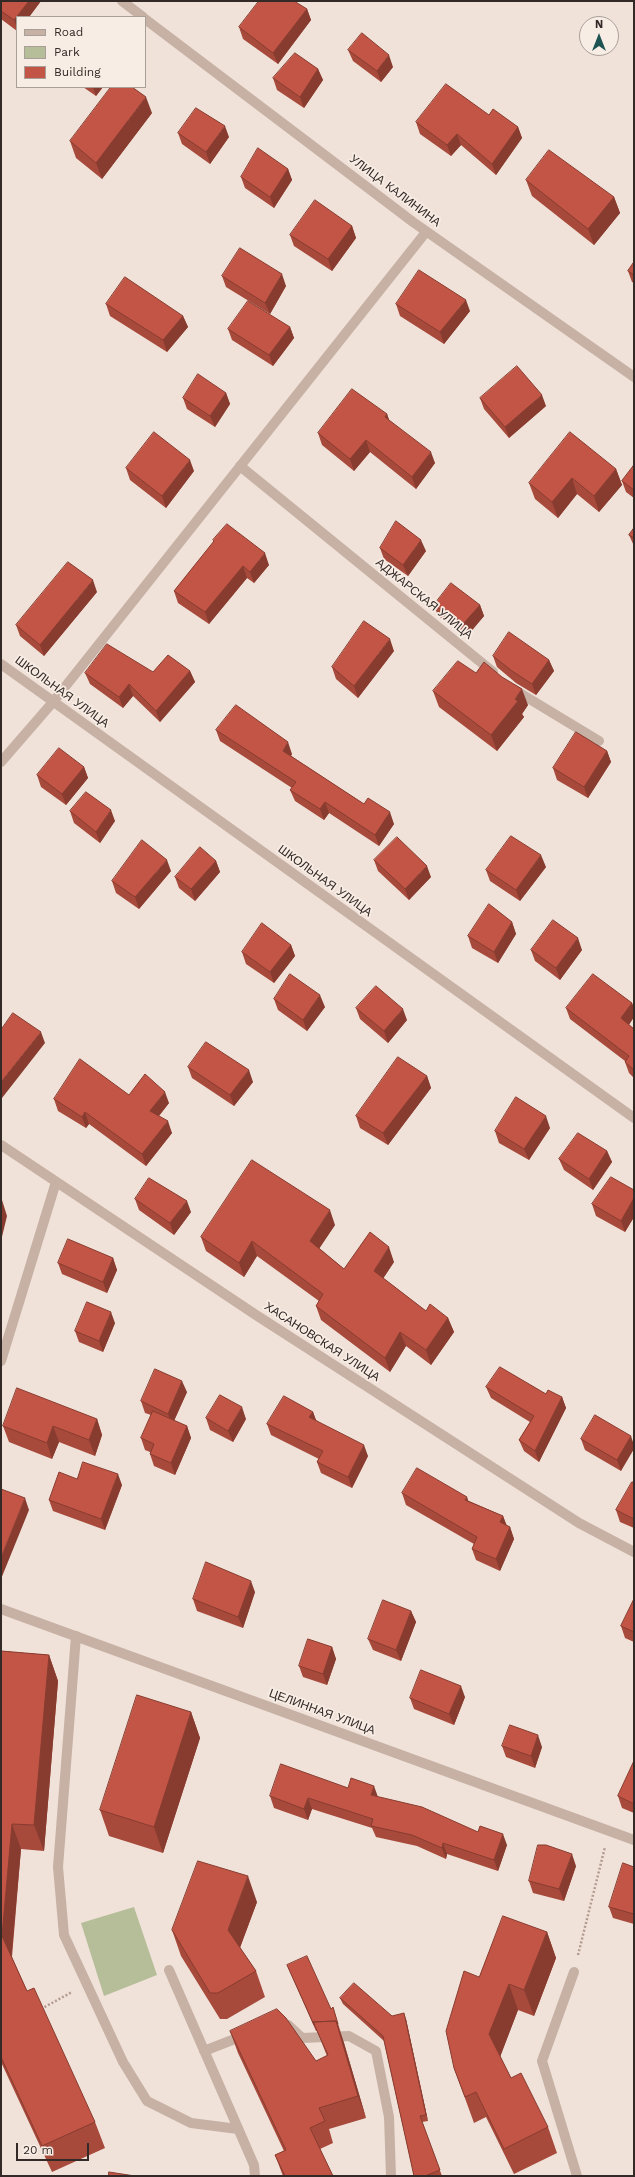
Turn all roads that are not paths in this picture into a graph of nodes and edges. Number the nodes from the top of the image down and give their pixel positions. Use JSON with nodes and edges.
{"nodes":[{"id":1,"x":122,"y":1,"type":"edge"},
{"id":2,"x":141,"y":16,"type":"edge"},
{"id":3,"x":146,"y":20,"type":"edge"},
{"id":4,"x":426,"y":232,"type":"junction"},
{"id":5,"x":634,"y":377,"type":"edge"},
{"id":6,"x":240,"y":466,"type":"junction"},
{"id":7,"x":1,"y":664,"type":"edge"},
{"id":8,"x":53,"y":702,"type":"junction"},
{"id":9,"x":599,"y":741,"type":"dead end"},
{"id":10,"x":1,"y":762,"type":"edge"},
{"id":11,"x":634,"y":1118,"type":"edge"},
{"id":12,"x":1,"y":1145,"type":"edge"},
{"id":13,"x":56,"y":1182,"type":"junction"},
{"id":14,"x":1,"y":1360,"type":"edge"},
{"id":15,"x":634,"y":1552,"type":"edge"},
{"id":16,"x":1,"y":1609,"type":"edge"},
{"id":17,"x":76,"y":1636,"type":"junction"},
{"id":18,"x":634,"y":1840,"type":"edge"},
{"id":19,"x":169,"y":1970,"type":"dead end"},
{"id":20,"x":574,"y":1972,"type":"road end"},
{"id":21,"x":276,"y":2023,"type":"edge"},
{"id":22,"x":254,"y":2031,"type":"edge"},
{"id":23,"x":204,"y":2051,"type":"junction"},
{"id":24,"x":238,"y":2129,"type":"junction"},
{"id":25,"x":255,"y":2176,"type":"edge"},
{"id":26,"x":391,"y":2176,"type":"edge"},
{"id":27,"x":577,"y":2176,"type":"edge"}],
"edges":[{"from":1,"to":2,"type":"street","name":"УЛИЦА КАЛИНИНА"},
{"from":3,"to":4,"type":"street","name":"УЛИЦА КАЛИНИНА"},
{"from":4,"to":5,"type":"street","name":"УЛИЦА КАЛИНИНА"},
{"from":4,"to":6,"type":"street"},
{"from":6,"to":8,"type":"street"},
{"from":6,"to":9,"type":"street","name":"АДЖАРСКАЯ УЛИЦА"},
{"from":7,"to":8,"type":"street","name":"ШКОЛЬНАЯ УЛИЦА"},
{"from":8,"to":10,"type":"street"},
{"from":8,"to":11,"type":"street","name":"ШКОЛЬНАЯ УЛИЦА"},
{"from":12,"to":13,"type":"street","name":"ХАСАНОВСКАЯ УЛИЦА"},
{"from":13,"to":14,"type":"street"},
{"from":13,"to":15,"type":"street","name":"ХАСАНОВСКАЯ УЛИЦА"},
{"from":16,"to":17,"type":"street","name":"ЦЕЛИННАЯ УЛИЦА"},
{"from":17,"to":18,"type":"street","name":"ЦЕЛИННАЯ УЛИЦА"},
{"from":17,"to":24,"type":"street"},
{"from":19,"to":23,"type":"street"},
{"from":20,"to":27,"type":"street"},
{"from":21,"to":26,"type":"street"},
{"from":22,"to":23,"type":"street"},
{"from":23,"to":24,"type":"street"},
{"from":24,"to":25,"type":"street"}]}
